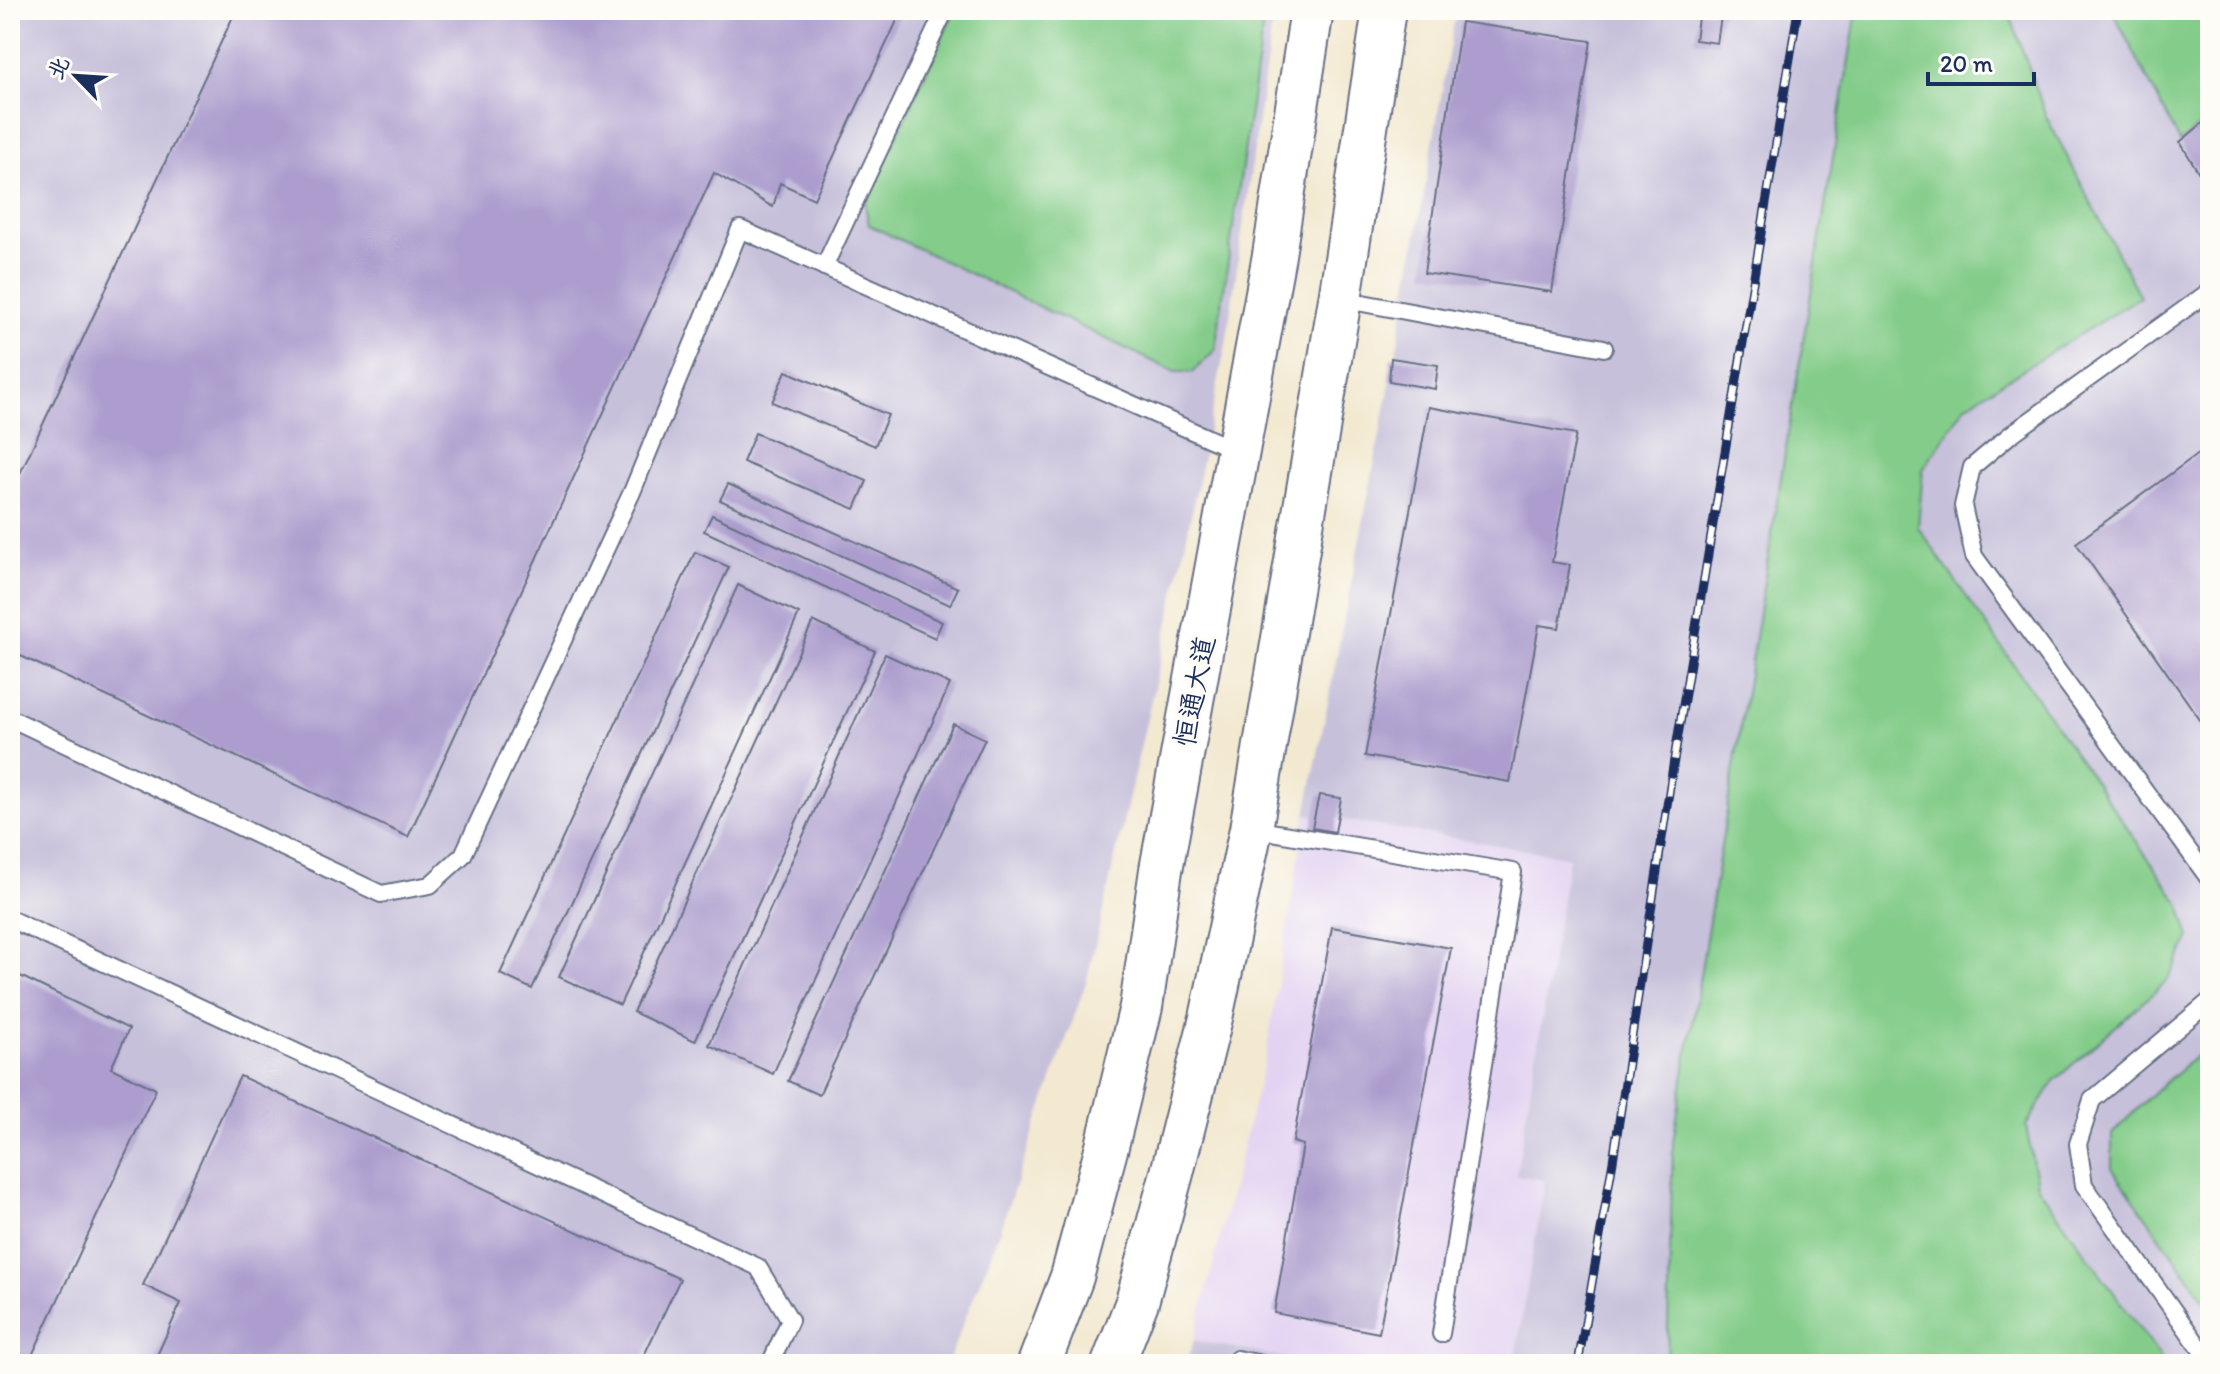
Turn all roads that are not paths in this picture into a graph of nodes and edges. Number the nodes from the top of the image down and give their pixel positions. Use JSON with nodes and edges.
{"nodes":[{"id":1,"x":945,"y":10,"type":"edge"},
{"id":2,"x":1312,"y":10,"type":"edge"},
{"id":3,"x":1384,"y":10,"type":"edge"},
{"id":4,"x":824,"y":267,"type":"junction"},
{"id":5,"x":2210,"y":291,"type":"edge"},
{"id":6,"x":1340,"y":299,"type":"junction"},
{"id":7,"x":1604,"y":348,"type":"dead end"},
{"id":8,"x":1238,"y":452,"type":"junction"},
{"id":9,"x":10,"y":718,"type":"edge"},
{"id":10,"x":1251,"y":829,"type":"junction"},
{"id":11,"x":2210,"y":880,"type":"edge"},
{"id":12,"x":10,"y":919,"type":"edge"},
{"id":13,"x":2210,"y":1001,"type":"edge"},
{"id":14,"x":1441,"y":1334,"type":"dead end"},
{"id":15,"x":1237,"y":1359,"type":"dead end"},
{"id":16,"x":2210,"y":1362,"type":"edge"},
{"id":17,"x":770,"y":1364,"type":"edge"},
{"id":18,"x":1039,"y":1364,"type":"edge"},
{"id":19,"x":1113,"y":1364,"type":"edge"},
{"id":20,"x":1262,"y":1364,"type":"edge"}],
"edges":[{"from":1,"to":4,"type":"lane"},
{"from":2,"to":8,"type":"main road","name":"恒通大道"},
{"from":3,"to":6,"type":"main road"},
{"from":4,"to":8,"type":"lane"},
{"from":4,"to":9,"type":"lane"},
{"from":5,"to":11,"type":"lane"},
{"from":6,"to":7,"type":"lane"},
{"from":6,"to":10,"type":"main road"},
{"from":8,"to":18,"type":"main road","name":"恒通大道"},
{"from":10,"to":14,"type":"lane"},
{"from":10,"to":19,"type":"main road"},
{"from":12,"to":17,"type":"lane"},
{"from":13,"to":16,"type":"lane"},
{"from":15,"to":20,"type":"lane"}]}
